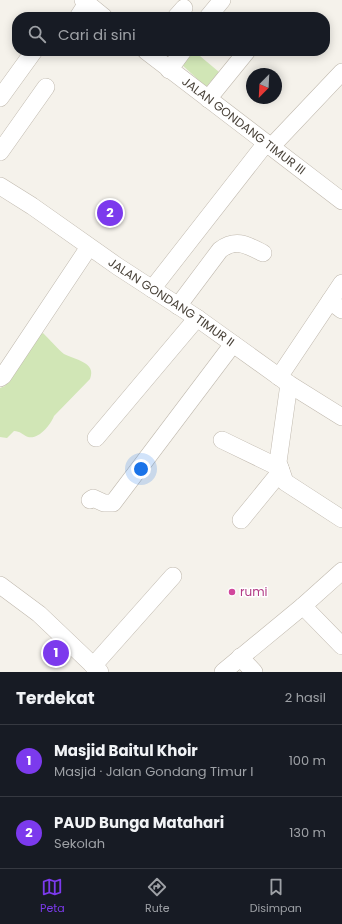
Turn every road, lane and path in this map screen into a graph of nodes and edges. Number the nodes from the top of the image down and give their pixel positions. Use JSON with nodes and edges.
{"nodes":[{"id":1,"x":222,"y":0,"type":"edge"},
{"id":2,"x":83,"y":7,"type":"edge"},
{"id":3,"x":94,"y":12,"type":"edge"},
{"id":4,"x":212,"y":12,"type":"edge"},
{"id":5,"x":30,"y":56,"type":"edge"},
{"id":6,"x":152,"y":56,"type":"edge"},
{"id":7,"x":179,"y":56,"type":"edge"},
{"id":8,"x":243,"y":56,"type":"edge"},
{"id":9,"x":169,"y":70,"type":"junction"},
{"id":10,"x":342,"y":72,"type":"edge"},
{"id":11,"x":46,"y":87,"type":"dead end"},
{"id":12,"x":0,"y":98,"type":"edge"},
{"id":13,"x":208,"y":99,"type":"junction"},
{"id":14,"x":268,"y":145,"type":"junction"},
{"id":15,"x":0,"y":152,"type":"edge"},
{"id":16,"x":0,"y":186,"type":"edge"},
{"id":17,"x":342,"y":201,"type":"edge"},
{"id":18,"x":89,"y":246,"type":"junction"},
{"id":19,"x":263,"y":253,"type":"dead end"},
{"id":20,"x":342,"y":283,"type":"edge"},
{"id":21,"x":152,"y":289,"type":"junction"},
{"id":22,"x":336,"y":305,"type":"edge"},
{"id":23,"x":178,"y":306,"type":"junction"},
{"id":24,"x":197,"y":318,"type":"junction"},
{"id":25,"x":233,"y":344,"type":"junction"},
{"id":26,"x":0,"y":378,"type":"edge"},
{"id":27,"x":284,"y":380,"type":"junction"},
{"id":28,"x":342,"y":417,"type":"edge"},
{"id":29,"x":96,"y":438,"type":"dead end"},
{"id":30,"x":222,"y":440,"type":"dead end"},
{"id":31,"x":280,"y":470,"type":"junction"},
{"id":32,"x":90,"y":500,"type":"dead end"},
{"id":33,"x":342,"y":519,"type":"edge"},
{"id":34,"x":240,"y":520,"type":"dead end"},
{"id":35,"x":342,"y":571,"type":"edge"},
{"id":36,"x":173,"y":576,"type":"dead end"},
{"id":37,"x":0,"y":585,"type":"edge"},
{"id":38,"x":303,"y":606,"type":"junction"},
{"id":39,"x":342,"y":646,"type":"edge"},
{"id":40,"x":240,"y":657,"type":"junction"},
{"id":41,"x":96,"y":669,"type":"edge"},
{"id":42,"x":224,"y":672,"type":"edge"},
{"id":43,"x":254,"y":672,"type":"edge"}],
"edges":[{"from":1,"to":4,"type":"street"},
{"from":2,"to":3,"type":"street"},
{"from":5,"to":12,"type":"street"},
{"from":6,"to":9,"type":"street","name":"JALAN GONDANG TIMUR III"},
{"from":7,"to":9,"type":"street"},
{"from":8,"to":13,"type":"street"},
{"from":9,"to":13,"type":"street","name":"JALAN GONDANG TIMUR III"},
{"from":10,"to":14,"type":"street"},
{"from":11,"to":15,"type":"street"},
{"from":13,"to":14,"type":"street","name":"JALAN GONDANG TIMUR III"},
{"from":14,"to":17,"type":"street","name":"JALAN GONDANG TIMUR III"},
{"from":14,"to":21,"type":"street"},
{"from":16,"to":18,"type":"street","name":"JALAN GONDANG TIMUR II"},
{"from":18,"to":21,"type":"street","name":"JALAN GONDANG TIMUR II"},
{"from":18,"to":26,"type":"street"},
{"from":19,"to":23,"type":"street"},
{"from":20,"to":22,"type":"street"},
{"from":21,"to":23,"type":"street","name":"JALAN GONDANG TIMUR II"},
{"from":22,"to":27,"type":"street"},
{"from":23,"to":24,"type":"street","name":"JALAN GONDANG TIMUR II"},
{"from":24,"to":25,"type":"street","name":"JALAN GONDANG TIMUR II"},
{"from":24,"to":29,"type":"street"},
{"from":25,"to":27,"type":"street","name":"JALAN GONDANG TIMUR II"},
{"from":25,"to":32,"type":"street"},
{"from":27,"to":28,"type":"street","name":"JALAN GONDANG TIMUR II"},
{"from":27,"to":31,"type":"street"},
{"from":30,"to":31,"type":"street"},
{"from":31,"to":33,"type":"street"},
{"from":31,"to":34,"type":"street"},
{"from":35,"to":38,"type":"street"},
{"from":36,"to":41,"type":"street"},
{"from":37,"to":41,"type":"street"},
{"from":38,"to":39,"type":"street"},
{"from":38,"to":40,"type":"street"},
{"from":40,"to":42,"type":"street"},
{"from":40,"to":43,"type":"street"}]}
